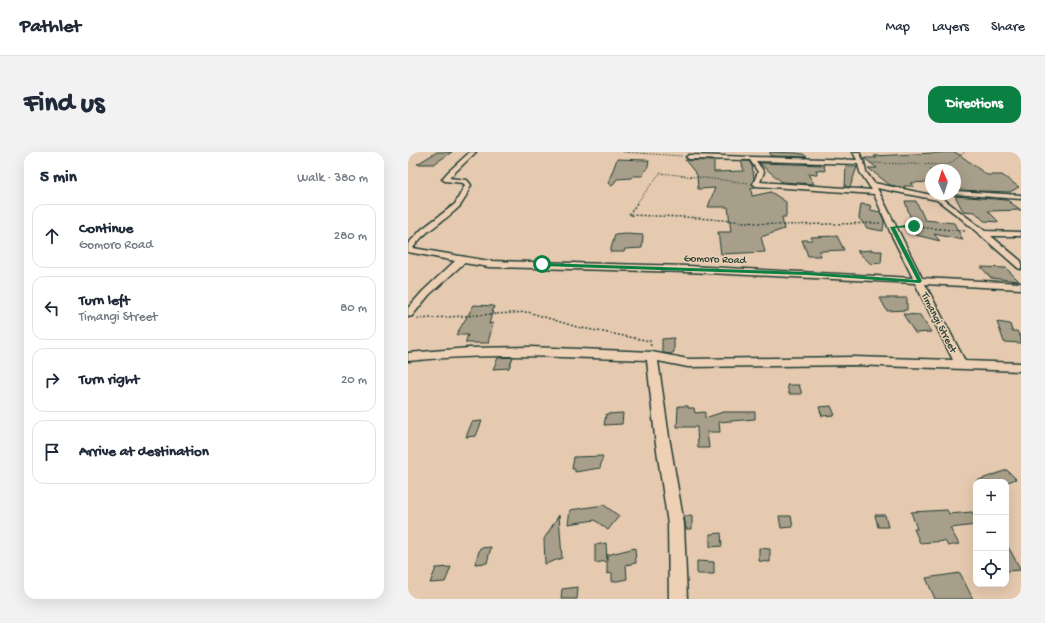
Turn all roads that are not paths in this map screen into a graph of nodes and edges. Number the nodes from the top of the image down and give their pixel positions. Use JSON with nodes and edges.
{"nodes":[{"id":1,"x":473,"y":152,"type":"edge"},
{"id":2,"x":856,"y":152,"type":"edge"},
{"id":3,"x":689,"y":157,"type":"road end"},
{"id":4,"x":752,"y":159,"type":"junction"},
{"id":5,"x":862,"y":162,"type":"junction"},
{"id":6,"x":873,"y":185,"type":"junction"},
{"id":7,"x":877,"y":192,"type":"junction"},
{"id":8,"x":961,"y":193,"type":"edge"},
{"id":9,"x":925,"y":195,"type":"edge"},
{"id":10,"x":1021,"y":198,"type":"edge"},
{"id":11,"x":946,"y":200,"type":"edge"},
{"id":12,"x":983,"y":233,"type":"junction"},
{"id":13,"x":1021,"y":234,"type":"edge"},
{"id":14,"x":408,"y":250,"type":"edge"},
{"id":15,"x":462,"y":260,"type":"junction"},
{"id":16,"x":1021,"y":266,"type":"edge"},
{"id":17,"x":920,"y":281,"type":"junction"},
{"id":18,"x":1021,"y":286,"type":"edge"},
{"id":19,"x":412,"y":316,"type":"edge"},
{"id":20,"x":652,"y":356,"type":"junction"},
{"id":21,"x":408,"y":357,"type":"edge"},
{"id":22,"x":961,"y":364,"type":"junction"},
{"id":23,"x":1021,"y":367,"type":"edge"},
{"id":24,"x":678,"y":599,"type":"edge"}],
"edges":[{"from":1,"to":14,"type":"street"},
{"from":2,"to":5,"type":"street","name":"Timangi Street"},
{"from":3,"to":4,"type":"street"},
{"from":4,"to":5,"type":"street"},
{"from":4,"to":7,"type":"street"},
{"from":5,"to":6,"type":"street","name":"Timangi Street"},
{"from":6,"to":7,"type":"street","name":"Timangi Street"},
{"from":6,"to":9,"type":"street"},
{"from":7,"to":17,"type":"street","name":"Timangi Street"},
{"from":8,"to":10,"type":"street"},
{"from":11,"to":12,"type":"street"},
{"from":12,"to":13,"type":"street"},
{"from":12,"to":16,"type":"street"},
{"from":14,"to":15,"type":"street","name":"Gomoro Road"},
{"from":15,"to":17,"type":"street","name":"Gomoro Road"},
{"from":15,"to":19,"type":"street"},
{"from":17,"to":18,"type":"street","name":"Gomoro Road"},
{"from":17,"to":22,"type":"street","name":"Timangi Street"},
{"from":20,"to":21,"type":"street"},
{"from":20,"to":22,"type":"street"},
{"from":20,"to":24,"type":"street"},
{"from":22,"to":23,"type":"street"}]}
